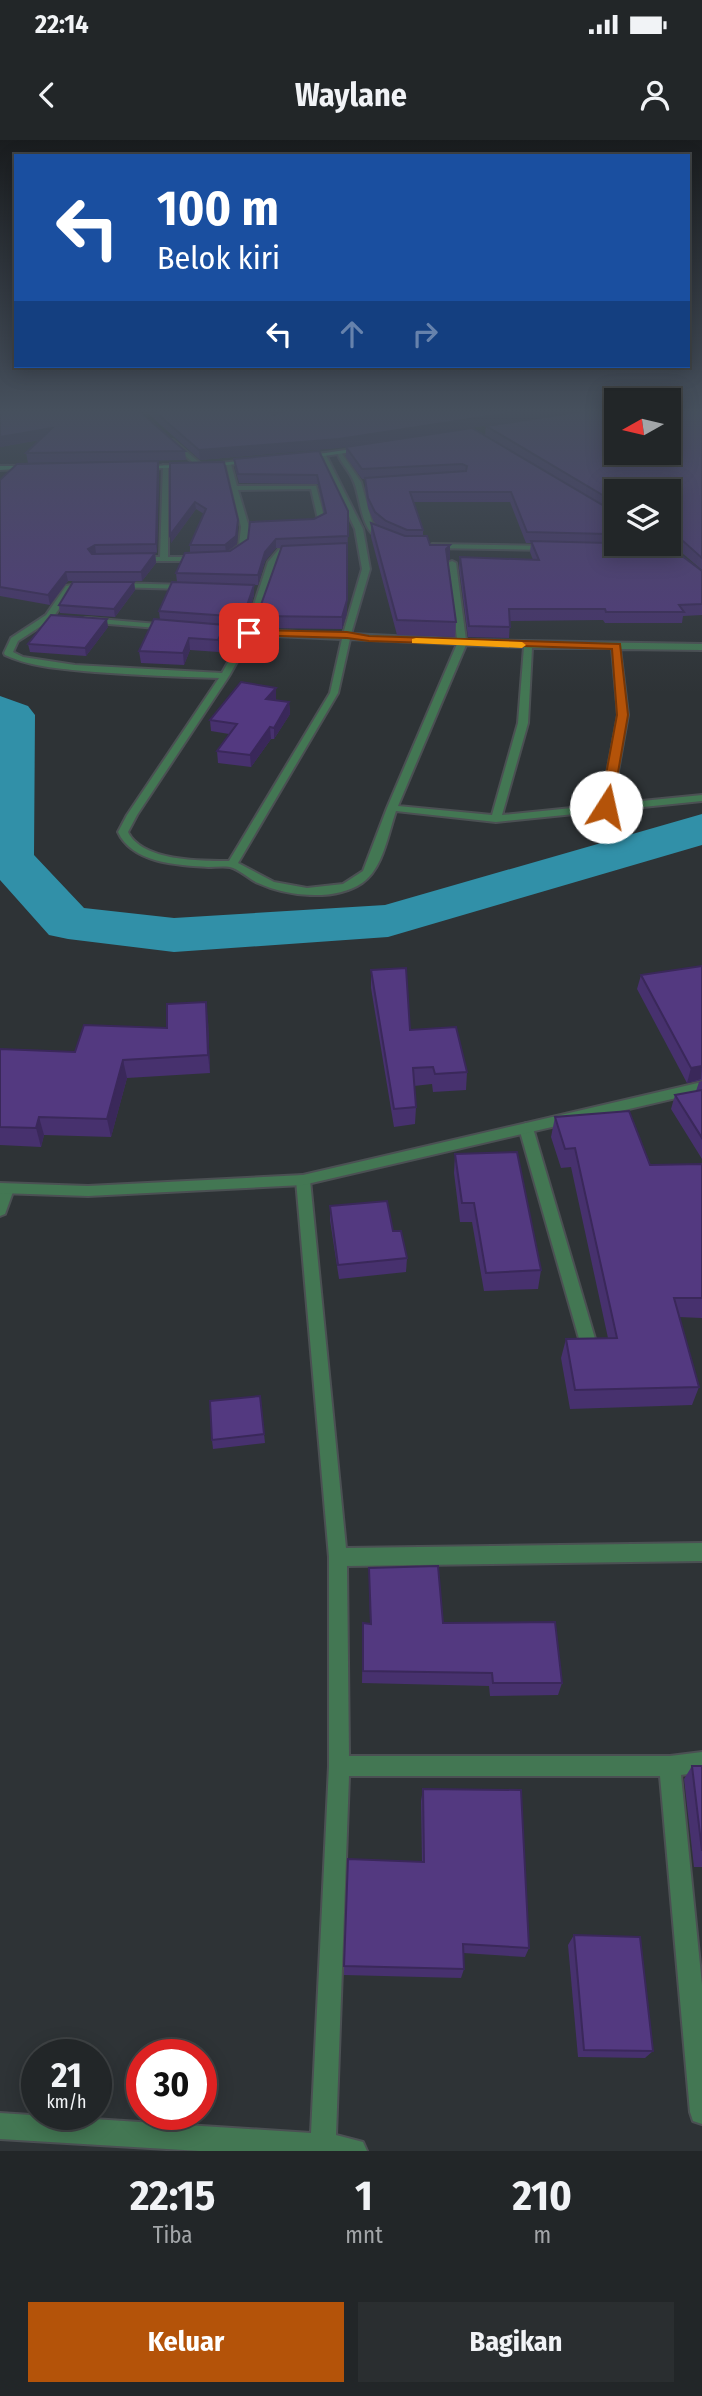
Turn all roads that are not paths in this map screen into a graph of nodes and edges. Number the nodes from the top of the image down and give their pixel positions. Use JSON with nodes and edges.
{"nodes":[{"id":1,"x":165,"y":505,"type":"edge"},
{"id":2,"x":239,"y":505,"type":"edge"},
{"id":3,"x":318,"y":505,"type":"edge"},
{"id":4,"x":347,"y":505,"type":"edge"},
{"id":5,"x":361,"y":505,"type":"edge"},
{"id":6,"x":300,"y":525,"type":"edge"},
{"id":7,"x":259,"y":526,"type":"edge"},
{"id":8,"x":245,"y":527,"type":"junction"},
{"id":9,"x":393,"y":541,"type":"edge"},
{"id":10,"x":418,"y":545,"type":"edge"},
{"id":11,"x":552,"y":548,"type":"edge"},
{"id":12,"x":304,"y":550,"type":"edge"},
{"id":13,"x":123,"y":559,"type":"edge"},
{"id":14,"x":164,"y":559,"type":"junction"},
{"id":15,"x":213,"y":559,"type":"edge"},
{"id":16,"x":225,"y":559,"type":"edge"},
{"id":17,"x":452,"y":563,"type":"edge"},
{"id":18,"x":196,"y":588,"type":"edge"},
{"id":19,"x":251,"y":590,"type":"edge"},
{"id":20,"x":264,"y":590,"type":"junction"},
{"id":21,"x":49,"y":617,"type":"junction"},
{"id":22,"x":62,"y":618,"type":"edge"},
{"id":23,"x":76,"y":619,"type":"edge"},
{"id":24,"x":182,"y":628,"type":"edge"},
{"id":25,"x":196,"y":629,"type":"edge"},
{"id":26,"x":249,"y":633,"type":"junction"},
{"id":27,"x":347,"y":635,"type":"junction"},
{"id":28,"x":462,"y":643,"type":"junction"},
{"id":29,"x":528,"y":645,"type":"junction"},
{"id":30,"x":616,"y":646,"type":"junction"},
{"id":31,"x":701,"y":650,"type":"edge"},
{"id":32,"x":225,"y":676,"type":"junction"},
{"id":33,"x":702,"y":798,"type":"edge"},
{"id":34,"x":392,"y":807,"type":"junction"},
{"id":35,"x":606,"y":807,"type":"junction"},
{"id":36,"x":496,"y":819,"type":"junction"},
{"id":37,"x":232,"y":864,"type":"junction"},
{"id":38,"x":702,"y":1087,"type":"edge"},
{"id":39,"x":526,"y":1128,"type":"junction"},
{"id":40,"x":303,"y":1180,"type":"junction"},
{"id":41,"x":3,"y":1189,"type":"edge"},
{"id":42,"x":0,"y":1210,"type":"edge"},
{"id":43,"x":588,"y":1342,"type":"edge"},
{"id":44,"x":702,"y":1552,"type":"edge"},
{"id":45,"x":338,"y":1557,"type":"junction"},
{"id":46,"x":702,"y":1762,"type":"edge"},
{"id":47,"x":338,"y":1766,"type":"junction"},
{"id":48,"x":670,"y":1766,"type":"junction"},
{"id":49,"x":702,"y":2112,"type":"edge"},
{"id":50,"x":0,"y":2126,"type":"edge"},
{"id":51,"x":323,"y":2146,"type":"junction"},
{"id":52,"x":354,"y":2151,"type":"edge"}],
"edges":[{"from":1,"to":14,"type":"street"},
{"from":2,"to":8,"type":"street"},
{"from":3,"to":6,"type":"street"},
{"from":4,"to":27,"type":"street"},
{"from":5,"to":9,"type":"street"},
{"from":7,"to":8,"type":"street"},
{"from":8,"to":16,"type":"street"},
{"from":10,"to":11,"type":"street"},
{"from":12,"to":20,"type":"street"},
{"from":13,"to":14,"type":"street"},
{"from":14,"to":15,"type":"street"},
{"from":17,"to":28,"type":"street"},
{"from":18,"to":21,"type":"street"},
{"from":19,"to":20,"type":"street"},
{"from":20,"to":26,"type":"street"},
{"from":21,"to":22,"type":"street"},
{"from":21,"to":32,"type":"street"},
{"from":23,"to":24,"type":"street"},
{"from":25,"to":26,"type":"street"},
{"from":26,"to":27,"type":"street"},
{"from":26,"to":32,"type":"street"},
{"from":27,"to":28,"type":"street"},
{"from":27,"to":37,"type":"street"},
{"from":28,"to":29,"type":"street"},
{"from":28,"to":34,"type":"street"},
{"from":29,"to":30,"type":"street"},
{"from":29,"to":36,"type":"street"},
{"from":30,"to":31,"type":"street"},
{"from":30,"to":35,"type":"street"},
{"from":32,"to":37,"type":"street"},
{"from":33,"to":35,"type":"street"},
{"from":34,"to":36,"type":"street"},
{"from":34,"to":37,"type":"street"},
{"from":35,"to":36,"type":"street"},
{"from":38,"to":39,"type":"street"},
{"from":39,"to":40,"type":"street"},
{"from":39,"to":43,"type":"street"},
{"from":40,"to":41,"type":"street"},
{"from":40,"to":45,"type":"street"},
{"from":41,"to":42,"type":"street"},
{"from":44,"to":45,"type":"street"},
{"from":45,"to":47,"type":"street"},
{"from":46,"to":48,"type":"street"},
{"from":47,"to":48,"type":"street"},
{"from":47,"to":51,"type":"street"},
{"from":48,"to":49,"type":"street"},
{"from":50,"to":51,"type":"street"},
{"from":51,"to":52,"type":"street"}]}
